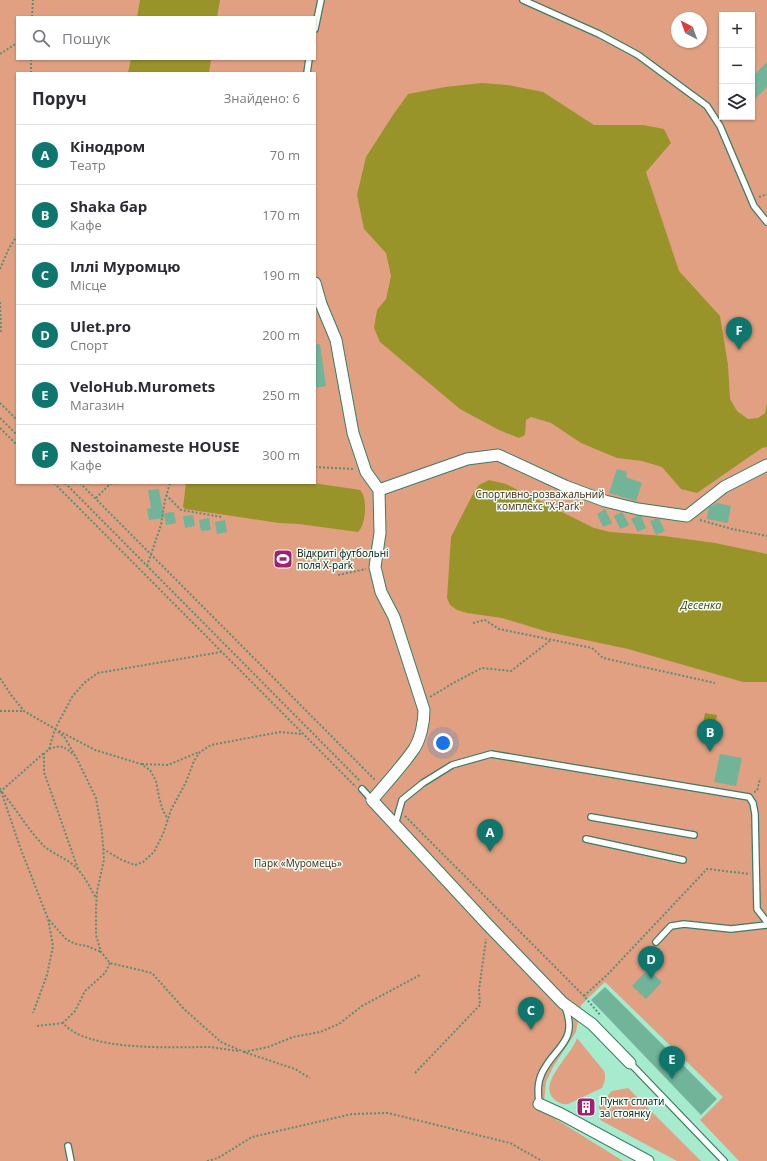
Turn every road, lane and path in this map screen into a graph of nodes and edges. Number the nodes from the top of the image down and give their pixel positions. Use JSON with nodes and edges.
{"nodes":[{"id":1,"x":32,"y":0,"type":"edge"},
{"id":2,"x":321,"y":0,"type":"edge"},
{"id":3,"x":523,"y":0,"type":"edge"},
{"id":4,"x":32,"y":16,"type":"edge"},
{"id":5,"x":316,"y":24,"type":"edge"},
{"id":6,"x":16,"y":44,"type":"edge"},
{"id":7,"x":0,"y":54,"type":"edge"},
{"id":8,"x":31,"y":60,"type":"edge"},
{"id":9,"x":309,"y":60,"type":"edge"},
{"id":10,"x":31,"y":72,"type":"edge"},
{"id":11,"x":307,"y":72,"type":"edge"},
{"id":12,"x":767,"y":222,"type":"edge"},
{"id":13,"x":16,"y":238,"type":"edge"},
{"id":14,"x":0,"y":269,"type":"edge"},
{"id":15,"x":316,"y":286,"type":"edge"},
{"id":16,"x":0,"y":302,"type":"edge"},
{"id":17,"x":0,"y":333,"type":"edge"},
{"id":18,"x":0,"y":403,"type":"edge"},
{"id":19,"x":0,"y":418,"type":"edge"},
{"id":20,"x":16,"y":419,"type":"edge"},
{"id":21,"x":0,"y":428,"type":"edge"},
{"id":22,"x":16,"y":434,"type":"edge"},
{"id":23,"x":16,"y":444,"type":"edge"},
{"id":24,"x":767,"y":465,"type":"edge"},
{"id":25,"x":316,"y":467,"type":"edge"},
{"id":26,"x":366,"y":472,"type":"junction"},
{"id":27,"x":55,"y":484,"type":"edge"},
{"id":28,"x":66,"y":484,"type":"edge"},
{"id":29,"x":81,"y":484,"type":"edge"},
{"id":30,"x":110,"y":484,"type":"edge"},
{"id":31,"x":170,"y":484,"type":"edge"},
{"id":32,"x":379,"y":490,"type":"junction"},
{"id":33,"x":166,"y":495,"type":"junction"},
{"id":34,"x":96,"y":498,"type":"junction"},
{"id":35,"x":687,"y":516,"type":"junction"},
{"id":36,"x":222,"y":517,"type":"dead end"},
{"id":37,"x":767,"y":536,"type":"edge"},
{"id":38,"x":150,"y":554,"type":"junction"},
{"id":39,"x":146,"y":566,"type":"junction"},
{"id":40,"x":375,"y":566,"type":"junction"},
{"id":41,"x":338,"y":575,"type":"dead end"},
{"id":42,"x":473,"y":623,"type":"dead end"},
{"id":43,"x":551,"y":640,"type":"junction"},
{"id":44,"x":221,"y":652,"type":"junction"},
{"id":45,"x":0,"y":678,"type":"edge"},
{"id":46,"x":715,"y":683,"type":"dead end"},
{"id":47,"x":422,"y":702,"type":"junction"},
{"id":48,"x":0,"y":711,"type":"edge"},
{"id":49,"x":24,"y":711,"type":"junction"},
{"id":50,"x":55,"y":729,"type":"junction"},
{"id":51,"x":302,"y":734,"type":"junction"},
{"id":52,"x":49,"y":749,"type":"junction"},
{"id":53,"x":200,"y":752,"type":"junction"},
{"id":54,"x":78,"y":758,"type":"junction"},
{"id":55,"x":141,"y":764,"type":"junction"},
{"id":56,"x":760,"y":778,"type":"dead end"},
{"id":57,"x":377,"y":782,"type":"dead end"},
{"id":58,"x":0,"y":788,"type":"edge"},
{"id":59,"x":362,"y":789,"type":"junction"},
{"id":60,"x":1,"y":791,"type":"edge"},
{"id":61,"x":749,"y":797,"type":"junction"},
{"id":62,"x":372,"y":800,"type":"junction"},
{"id":63,"x":399,"y":810,"type":"junction"},
{"id":64,"x":590,"y":817,"type":"dead end"},
{"id":65,"x":168,"y":819,"type":"junction"},
{"id":66,"x":395,"y":825,"type":"junction"},
{"id":67,"x":694,"y":835,"type":"dead end"},
{"id":68,"x":586,"y":839,"type":"dead end"},
{"id":69,"x":103,"y":849,"type":"junction"},
{"id":70,"x":683,"y":860,"type":"dead end"},
{"id":71,"x":78,"y":869,"type":"junction"},
{"id":72,"x":756,"y":874,"type":"junction"},
{"id":73,"x":96,"y":898,"type":"junction"},
{"id":74,"x":48,"y":919,"type":"junction"},
{"id":75,"x":487,"y":924,"type":"junction"},
{"id":76,"x":767,"y":924,"type":"edge"},
{"id":77,"x":656,"y":942,"type":"dead end"},
{"id":78,"x":101,"y":952,"type":"junction"},
{"id":79,"x":110,"y":963,"type":"junction"},
{"id":80,"x":420,"y":975,"type":"dead end"},
{"id":81,"x":584,"y":996,"type":"junction"},
{"id":82,"x":563,"y":1003,"type":"junction"},
{"id":83,"x":33,"y":1014,"type":"dead end"},
{"id":84,"x":604,"y":1020,"type":"dead end"},
{"id":85,"x":63,"y":1023,"type":"junction"},
{"id":86,"x":37,"y":1026,"type":"dead end"},
{"id":87,"x":244,"y":1052,"type":"junction"},
{"id":88,"x":630,"y":1063,"type":"joint"},
{"id":89,"x":415,"y":1073,"type":"dead end"},
{"id":90,"x":310,"y":1078,"type":"dead end"},
{"id":91,"x":539,"y":1104,"type":"joint"},
{"id":92,"x":68,"y":1146,"type":"dead end"},
{"id":93,"x":71,"y":1161,"type":"edge"},
{"id":94,"x":207,"y":1161,"type":"edge"},
{"id":95,"x":542,"y":1161,"type":"edge"},
{"id":96,"x":648,"y":1161,"type":"edge"},
{"id":97,"x":724,"y":1161,"type":"edge"}],
"edges":[{"from":1,"to":4,"type":"path"},
{"from":2,"to":5,"type":"lane"},
{"from":3,"to":12,"type":"lane"},
{"from":6,"to":7,"type":"path"},
{"from":8,"to":10,"type":"path"},
{"from":9,"to":11,"type":"lane"},
{"from":13,"to":14,"type":"path"},
{"from":15,"to":26,"type":"street"},
{"from":16,"to":17,"type":"path"},
{"from":18,"to":20,"type":"path"},
{"from":19,"to":22,"type":"path"},
{"from":21,"to":23,"type":"path"},
{"from":24,"to":35,"type":"street"},
{"from":25,"to":26,"type":"path"},
{"from":26,"to":32,"type":"street"},
{"from":27,"to":44,"type":"path"},
{"from":28,"to":39,"type":"path"},
{"from":29,"to":34,"type":"path"},
{"from":30,"to":34,"type":"path"},
{"from":31,"to":33,"type":"path"},
{"from":32,"to":35,"type":"street"},
{"from":32,"to":40,"type":"street"},
{"from":33,"to":36,"type":"path"},
{"from":33,"to":38,"type":"path"},
{"from":34,"to":38,"type":"path"},
{"from":35,"to":37,"type":"path"},
{"from":38,"to":39,"type":"path"},
{"from":38,"to":57,"type":"path"},
{"from":39,"to":59,"type":"path"},
{"from":40,"to":41,"type":"path"},
{"from":40,"to":47,"type":"street"},
{"from":42,"to":43,"type":"path"},
{"from":43,"to":46,"type":"path"},
{"from":43,"to":47,"type":"path"},
{"from":44,"to":50,"type":"path"},
{"from":44,"to":51,"type":"path"},
{"from":45,"to":49,"type":"path"},
{"from":47,"to":62,"type":"street"},
{"from":48,"to":49,"type":"path"},
{"from":49,"to":50,"type":"path"},
{"from":50,"to":52,"type":"path"},
{"from":50,"to":54,"type":"path"},
{"from":50,"to":55,"type":"path"},
{"from":51,"to":53,"type":"path"},
{"from":51,"to":59,"type":"path"},
{"from":52,"to":54,"type":"path"},
{"from":52,"to":60,"type":"path"},
{"from":52,"to":71,"type":"path"},
{"from":53,"to":55,"type":"path"},
{"from":53,"to":65,"type":"path"},
{"from":54,"to":69,"type":"path"},
{"from":55,"to":65,"type":"path"},
{"from":56,"to":61,"type":"path"},
{"from":58,"to":60,"type":"path"},
{"from":59,"to":62,"type":"lane"},
{"from":60,"to":71,"type":"path"},
{"from":60,"to":74,"type":"path"},
{"from":61,"to":63,"type":"lane"},
{"from":61,"to":72,"type":"lane"},
{"from":62,"to":66,"type":"street"},
{"from":63,"to":66,"type":"lane"},
{"from":63,"to":81,"type":"path"},
{"from":64,"to":67,"type":"lane"},
{"from":65,"to":69,"type":"path"},
{"from":66,"to":75,"type":"street"},
{"from":68,"to":70,"type":"lane"},
{"from":69,"to":73,"type":"path"},
{"from":71,"to":73,"type":"path"},
{"from":72,"to":76,"type":"lane"},
{"from":72,"to":81,"type":"path"},
{"from":73,"to":78,"type":"path"},
{"from":74,"to":78,"type":"path"},
{"from":74,"to":83,"type":"path"},
{"from":75,"to":82,"type":"street"},
{"from":75,"to":89,"type":"path"},
{"from":76,"to":77,"type":"lane"},
{"from":78,"to":79,"type":"path"},
{"from":79,"to":85,"type":"path"},
{"from":79,"to":87,"type":"path"},
{"from":80,"to":87,"type":"path"},
{"from":81,"to":84,"type":"path"},
{"from":82,"to":88,"type":"street"},
{"from":82,"to":91,"type":"lane"},
{"from":85,"to":86,"type":"path"},
{"from":85,"to":87,"type":"path"},
{"from":87,"to":90,"type":"path"},
{"from":88,"to":97,"type":"lane"},
{"from":91,"to":96,"type":"street"},
{"from":92,"to":93,"type":"lane"},
{"from":94,"to":95,"type":"path"}]}
